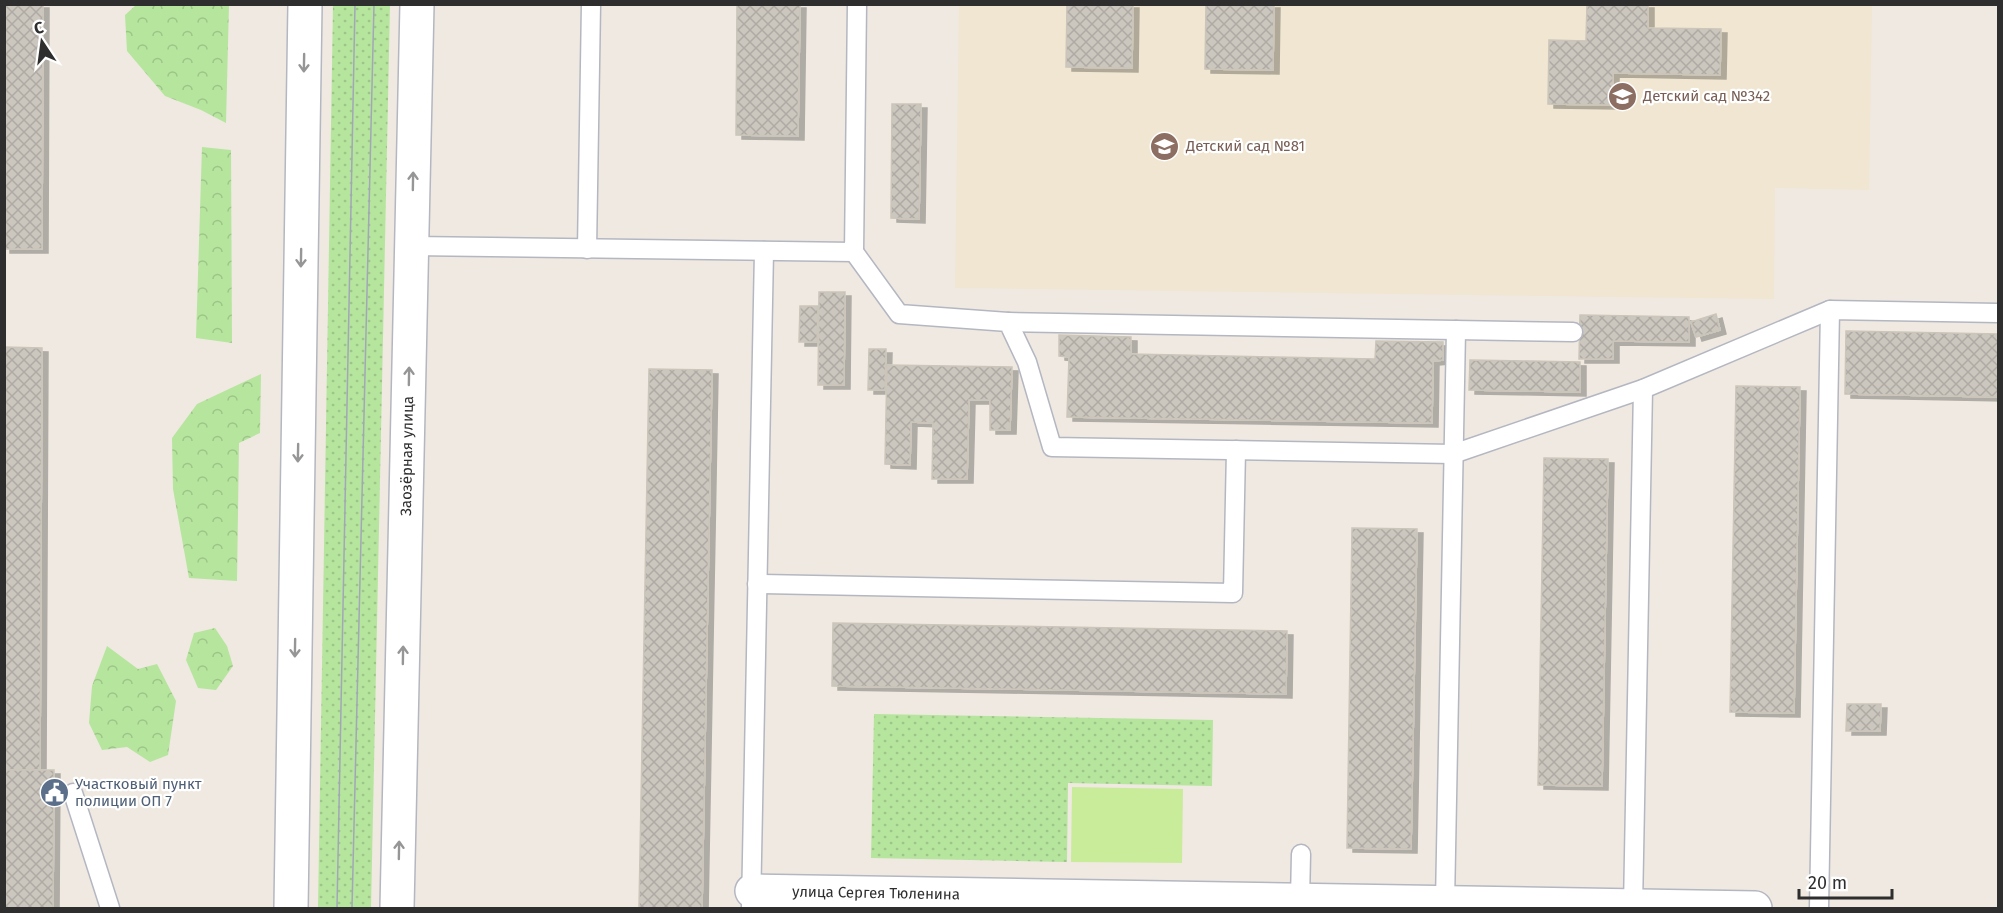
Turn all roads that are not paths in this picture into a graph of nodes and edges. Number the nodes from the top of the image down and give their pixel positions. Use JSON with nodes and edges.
{"nodes":[{"id":1,"x":305,"y":4,"type":"edge"},
{"id":2,"x":417,"y":4,"type":"edge"},
{"id":3,"x":591,"y":4,"type":"edge"},
{"id":4,"x":857,"y":4,"type":"edge"},
{"id":5,"x":412,"y":246,"type":"junction"},
{"id":6,"x":587,"y":249,"type":"junction"},
{"id":7,"x":764,"y":251,"type":"junction"},
{"id":8,"x":854,"y":252,"type":"junction"},
{"id":9,"x":1830,"y":310,"type":"junction"},
{"id":10,"x":1998,"y":313,"type":"edge"},
{"id":11,"x":1008,"y":322,"type":"junction"},
{"id":12,"x":1456,"y":330,"type":"junction"},
{"id":13,"x":1574,"y":332,"type":"dead end"},
{"id":14,"x":1643,"y":390,"type":"junction"},
{"id":15,"x":1236,"y":450,"type":"junction"},
{"id":16,"x":1454,"y":454,"type":"junction"},
{"id":17,"x":757,"y":584,"type":"junction"},
{"id":18,"x":73,"y":793,"type":"dead end"},
{"id":19,"x":1301,"y":854,"type":"dead end"},
{"id":20,"x":752,"y":900,"type":"edge"},
{"id":21,"x":1300,"y":900,"type":"junction"},
{"id":22,"x":1445,"y":903,"type":"junction"},
{"id":23,"x":1633,"y":907,"type":"junction"},
{"id":24,"x":110,"y":909,"type":"edge"},
{"id":25,"x":291,"y":909,"type":"edge"},
{"id":26,"x":397,"y":909,"type":"edge"},
{"id":27,"x":1755,"y":909,"type":"edge"},
{"id":28,"x":1819,"y":909,"type":"edge"}],
"edges":[{"from":1,"to":25,"type":"main road","one_way":true},
{"from":5,"to":2,"type":"main road","name":"Заозёрная улица","one_way":true},
{"from":3,"to":6,"type":"lane"},
{"from":4,"to":8,"type":"lane"},
{"from":5,"to":6,"type":"lane"},
{"from":26,"to":5,"type":"main road","name":"Заозёрная улица","one_way":true},
{"from":6,"to":7,"type":"lane"},
{"from":7,"to":8,"type":"lane"},
{"from":7,"to":17,"type":"lane"},
{"from":8,"to":11,"type":"lane"},
{"from":9,"to":10,"type":"lane"},
{"from":9,"to":14,"type":"lane"},
{"from":9,"to":28,"type":"lane"},
{"from":11,"to":12,"type":"lane"},
{"from":11,"to":15,"type":"lane"},
{"from":12,"to":13,"type":"lane"},
{"from":12,"to":16,"type":"lane"},
{"from":14,"to":16,"type":"lane"},
{"from":14,"to":23,"type":"lane"},
{"from":15,"to":16,"type":"lane"},
{"from":15,"to":17,"type":"lane"},
{"from":16,"to":22,"type":"lane"},
{"from":17,"to":20,"type":"lane"},
{"from":18,"to":24,"type":"lane"},
{"from":19,"to":21,"type":"lane"},
{"from":20,"to":21,"type":"main road","name":"улица Сергея Тюленина"},
{"from":21,"to":22,"type":"main road","name":"улица Сергея Тюленина"},
{"from":22,"to":23,"type":"main road","name":"улица Сергея Тюленина"},
{"from":23,"to":27,"type":"main road","name":"улица Сергея Тюленина"}]}
